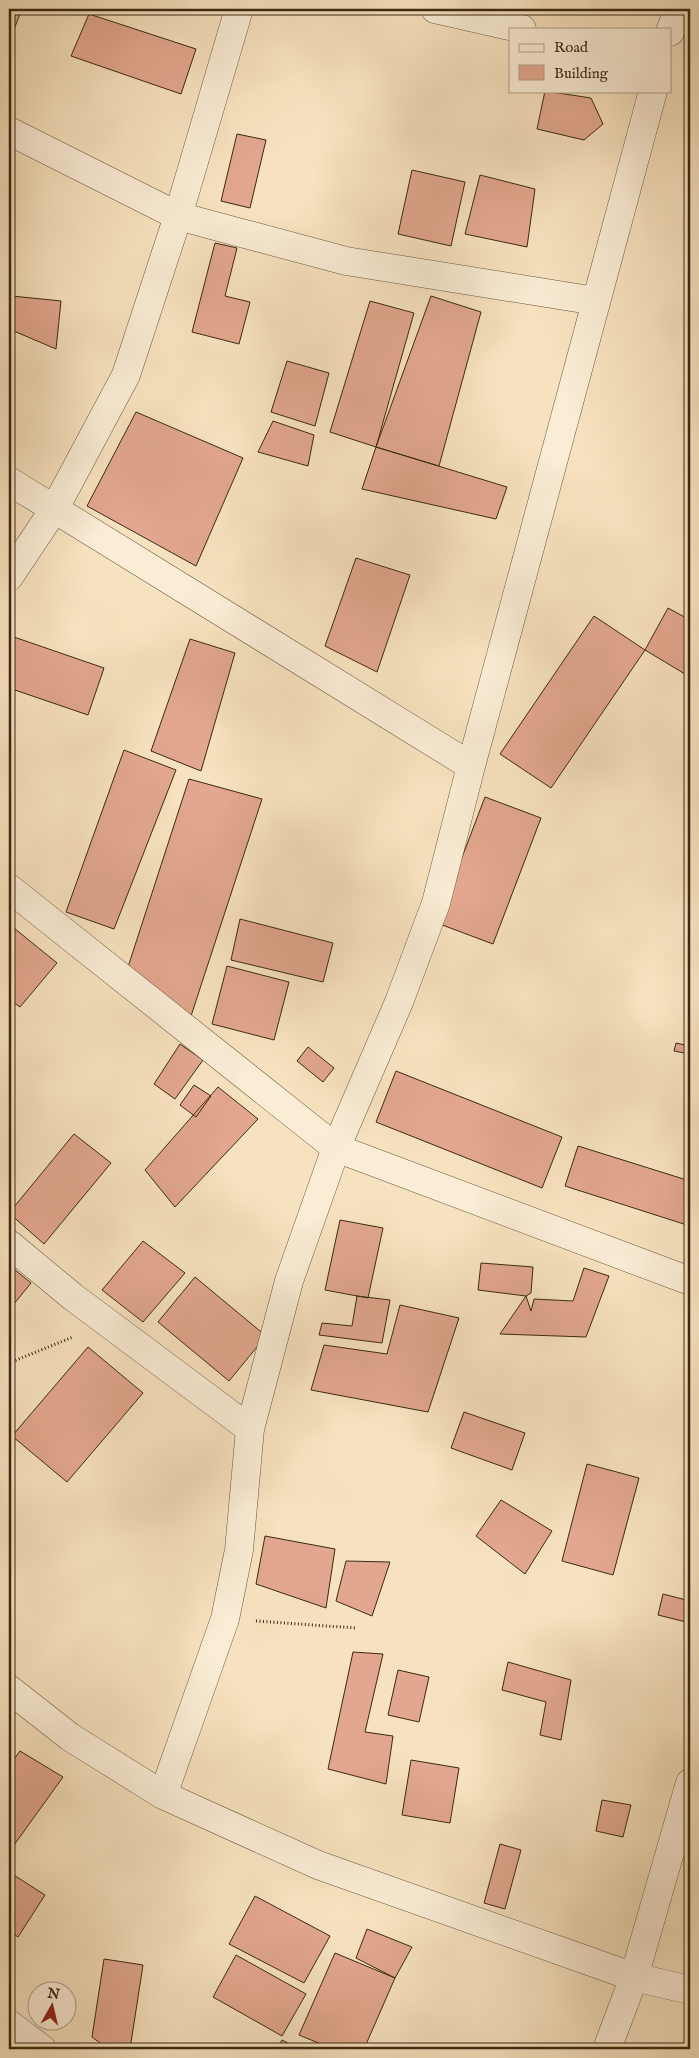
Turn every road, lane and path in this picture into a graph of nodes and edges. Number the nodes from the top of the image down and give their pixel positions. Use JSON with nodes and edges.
{"nodes":[{"id":1,"x":239,"y":9,"type":"edge"},
{"id":2,"x":436,"y":9,"type":"edge"},
{"id":3,"x":678,"y":9,"type":"edge"},
{"id":4,"x":518,"y":28,"type":"edge"},
{"id":5,"x":671,"y":28,"type":"edge"},
{"id":6,"x":653,"y":92,"type":"edge"},
{"id":7,"x":9,"y":131,"type":"edge"},
{"id":8,"x":178,"y":216,"type":"junction"},
{"id":9,"x":596,"y":300,"type":"junction"},
{"id":10,"x":9,"y":481,"type":"edge"},
{"id":11,"x":55,"y":508,"type":"junction"},
{"id":12,"x":9,"y":577,"type":"edge"},
{"id":13,"x":470,"y":766,"type":"junction"},
{"id":14,"x":9,"y":888,"type":"edge"},
{"id":15,"x":336,"y":1148,"type":"junction"},
{"id":16,"x":9,"y":1244,"type":"edge"},
{"id":17,"x":690,"y":1281,"type":"edge"},
{"id":18,"x":103,"y":1319,"type":"junction"},
{"id":19,"x":9,"y":1363,"type":"edge"},
{"id":20,"x":250,"y":1429,"type":"junction"},
{"id":21,"x":226,"y":1619,"type":"junction"},
{"id":22,"x":356,"y":1628,"type":"dead end"},
{"id":23,"x":9,"y":1688,"type":"edge"},
{"id":24,"x":690,"y":1783,"type":"edge"},
{"id":25,"x":163,"y":1795,"type":"junction"},
{"id":26,"x":634,"y":1977,"type":"junction"},
{"id":27,"x":690,"y":1990,"type":"edge"},
{"id":28,"x":9,"y":2024,"type":"edge"},
{"id":29,"x":42,"y":2049,"type":"edge"},
{"id":30,"x":607,"y":2049,"type":"edge"}],
"edges":[{"from":1,"to":8,"type":"street"},
{"from":2,"to":4,"type":"street"},
{"from":3,"to":5,"type":"street"},
{"from":6,"to":9,"type":"street"},
{"from":7,"to":8,"type":"street"},
{"from":8,"to":9,"type":"street"},
{"from":8,"to":11,"type":"street"},
{"from":9,"to":13,"type":"street"},
{"from":10,"to":11,"type":"street"},
{"from":11,"to":12,"type":"street"},
{"from":11,"to":13,"type":"street"},
{"from":13,"to":15,"type":"street"},
{"from":14,"to":15,"type":"street"},
{"from":15,"to":17,"type":"street"},
{"from":15,"to":20,"type":"street"},
{"from":16,"to":18,"type":"street"},
{"from":18,"to":19,"type":"path"},
{"from":18,"to":20,"type":"street"},
{"from":20,"to":21,"type":"street"},
{"from":21,"to":22,"type":"path"},
{"from":21,"to":25,"type":"street"},
{"from":23,"to":25,"type":"street"},
{"from":24,"to":26,"type":"street"},
{"from":25,"to":26,"type":"street"},
{"from":26,"to":27,"type":"street"},
{"from":26,"to":30,"type":"street"},
{"from":28,"to":29,"type":"street"}]}
